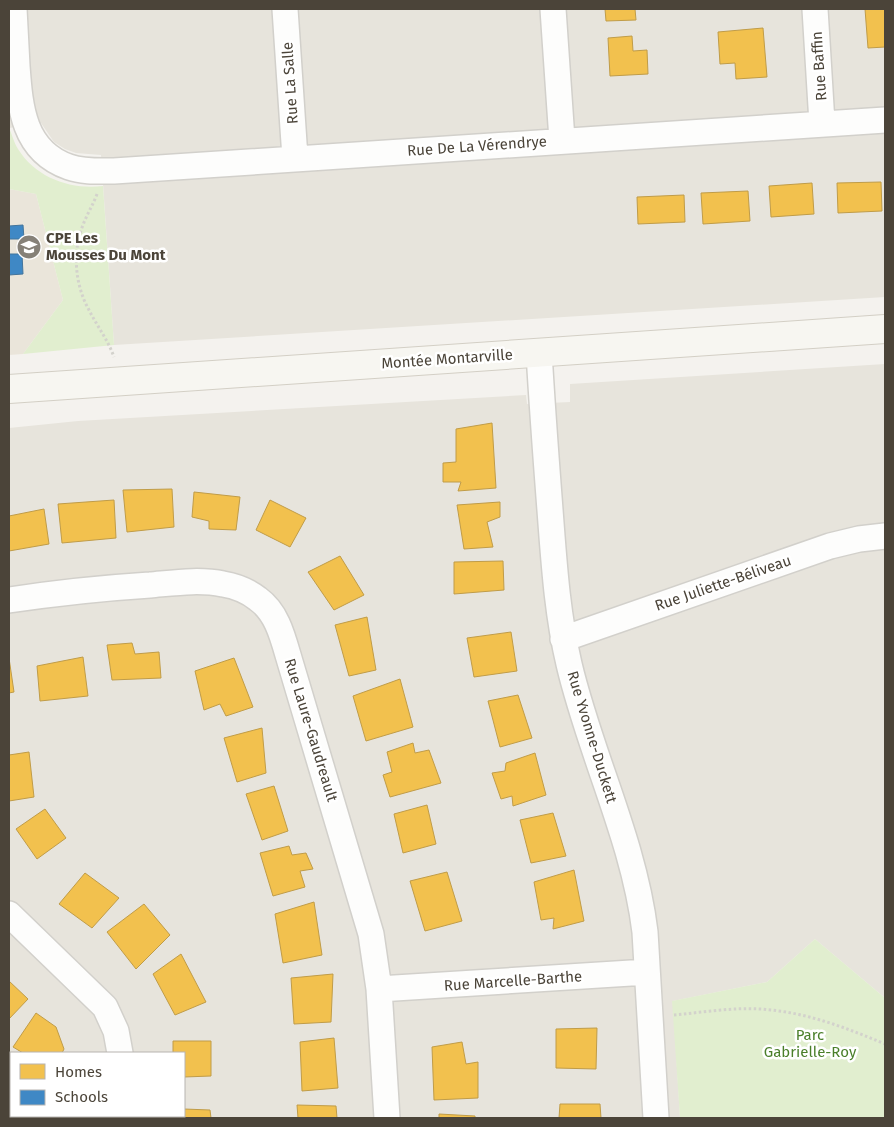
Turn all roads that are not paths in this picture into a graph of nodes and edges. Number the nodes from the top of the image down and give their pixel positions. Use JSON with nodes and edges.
{"nodes":[{"id":1,"x":14,"y":9,"type":"edge"},
{"id":2,"x":285,"y":9,"type":"edge"},
{"id":3,"x":554,"y":9,"type":"edge"},
{"id":4,"x":815,"y":9,"type":"edge"},
{"id":5,"x":885,"y":120,"type":"edge"},
{"id":6,"x":822,"y":123,"type":"junction"},
{"id":7,"x":562,"y":140,"type":"junction"},
{"id":8,"x":295,"y":158,"type":"junction"},
{"id":9,"x":885,"y":329,"type":"edge"},
{"id":10,"x":539,"y":352,"type":"junction"},
{"id":11,"x":9,"y":389,"type":"edge"},
{"id":12,"x":885,"y":536,"type":"edge"},
{"id":13,"x":9,"y":600,"type":"edge"},
{"id":14,"x":563,"y":639,"type":"junction"},
{"id":15,"x":9,"y":914,"type":"edge"},
{"id":16,"x":647,"y":972,"type":"junction"},
{"id":17,"x":379,"y":990,"type":"junction"},
{"id":18,"x":120,"y":1052,"type":"edge"},
{"id":19,"x":387,"y":1118,"type":"edge"},
{"id":20,"x":656,"y":1118,"type":"edge"}],
"edges":[{"from":1,"to":8,"type":"street","name":"Rue De La Vérendrye"},
{"from":2,"to":8,"type":"street","name":"Rue La Salle"},
{"from":3,"to":7,"type":"street"},
{"from":4,"to":6,"type":"street","name":"Rue Baffin"},
{"from":5,"to":6,"type":"street","name":"Rue De La Vérendrye"},
{"from":6,"to":7,"type":"street","name":"Rue De La Vérendrye"},
{"from":7,"to":8,"type":"street","name":"Rue De La Vérendrye"},
{"from":9,"to":10,"type":"street","name":"Montée Montarville"},
{"from":10,"to":11,"type":"street","name":"Montée Montarville"},
{"from":10,"to":14,"type":"street","name":"Rue Yvonne-Duckett"},
{"from":12,"to":14,"type":"street","name":"Rue Juliette-Béliveau"},
{"from":13,"to":17,"type":"street","name":"Rue Laure-Gaudreault"},
{"from":14,"to":16,"type":"street","name":"Rue Yvonne-Duckett"},
{"from":15,"to":18,"type":"street"},
{"from":16,"to":17,"type":"street","name":"Rue Marcelle-Barthe"},
{"from":16,"to":20,"type":"street","name":"Rue Yvonne-Duckett"},
{"from":17,"to":19,"type":"street","name":"Rue Laure-Gaudreault"}]}
